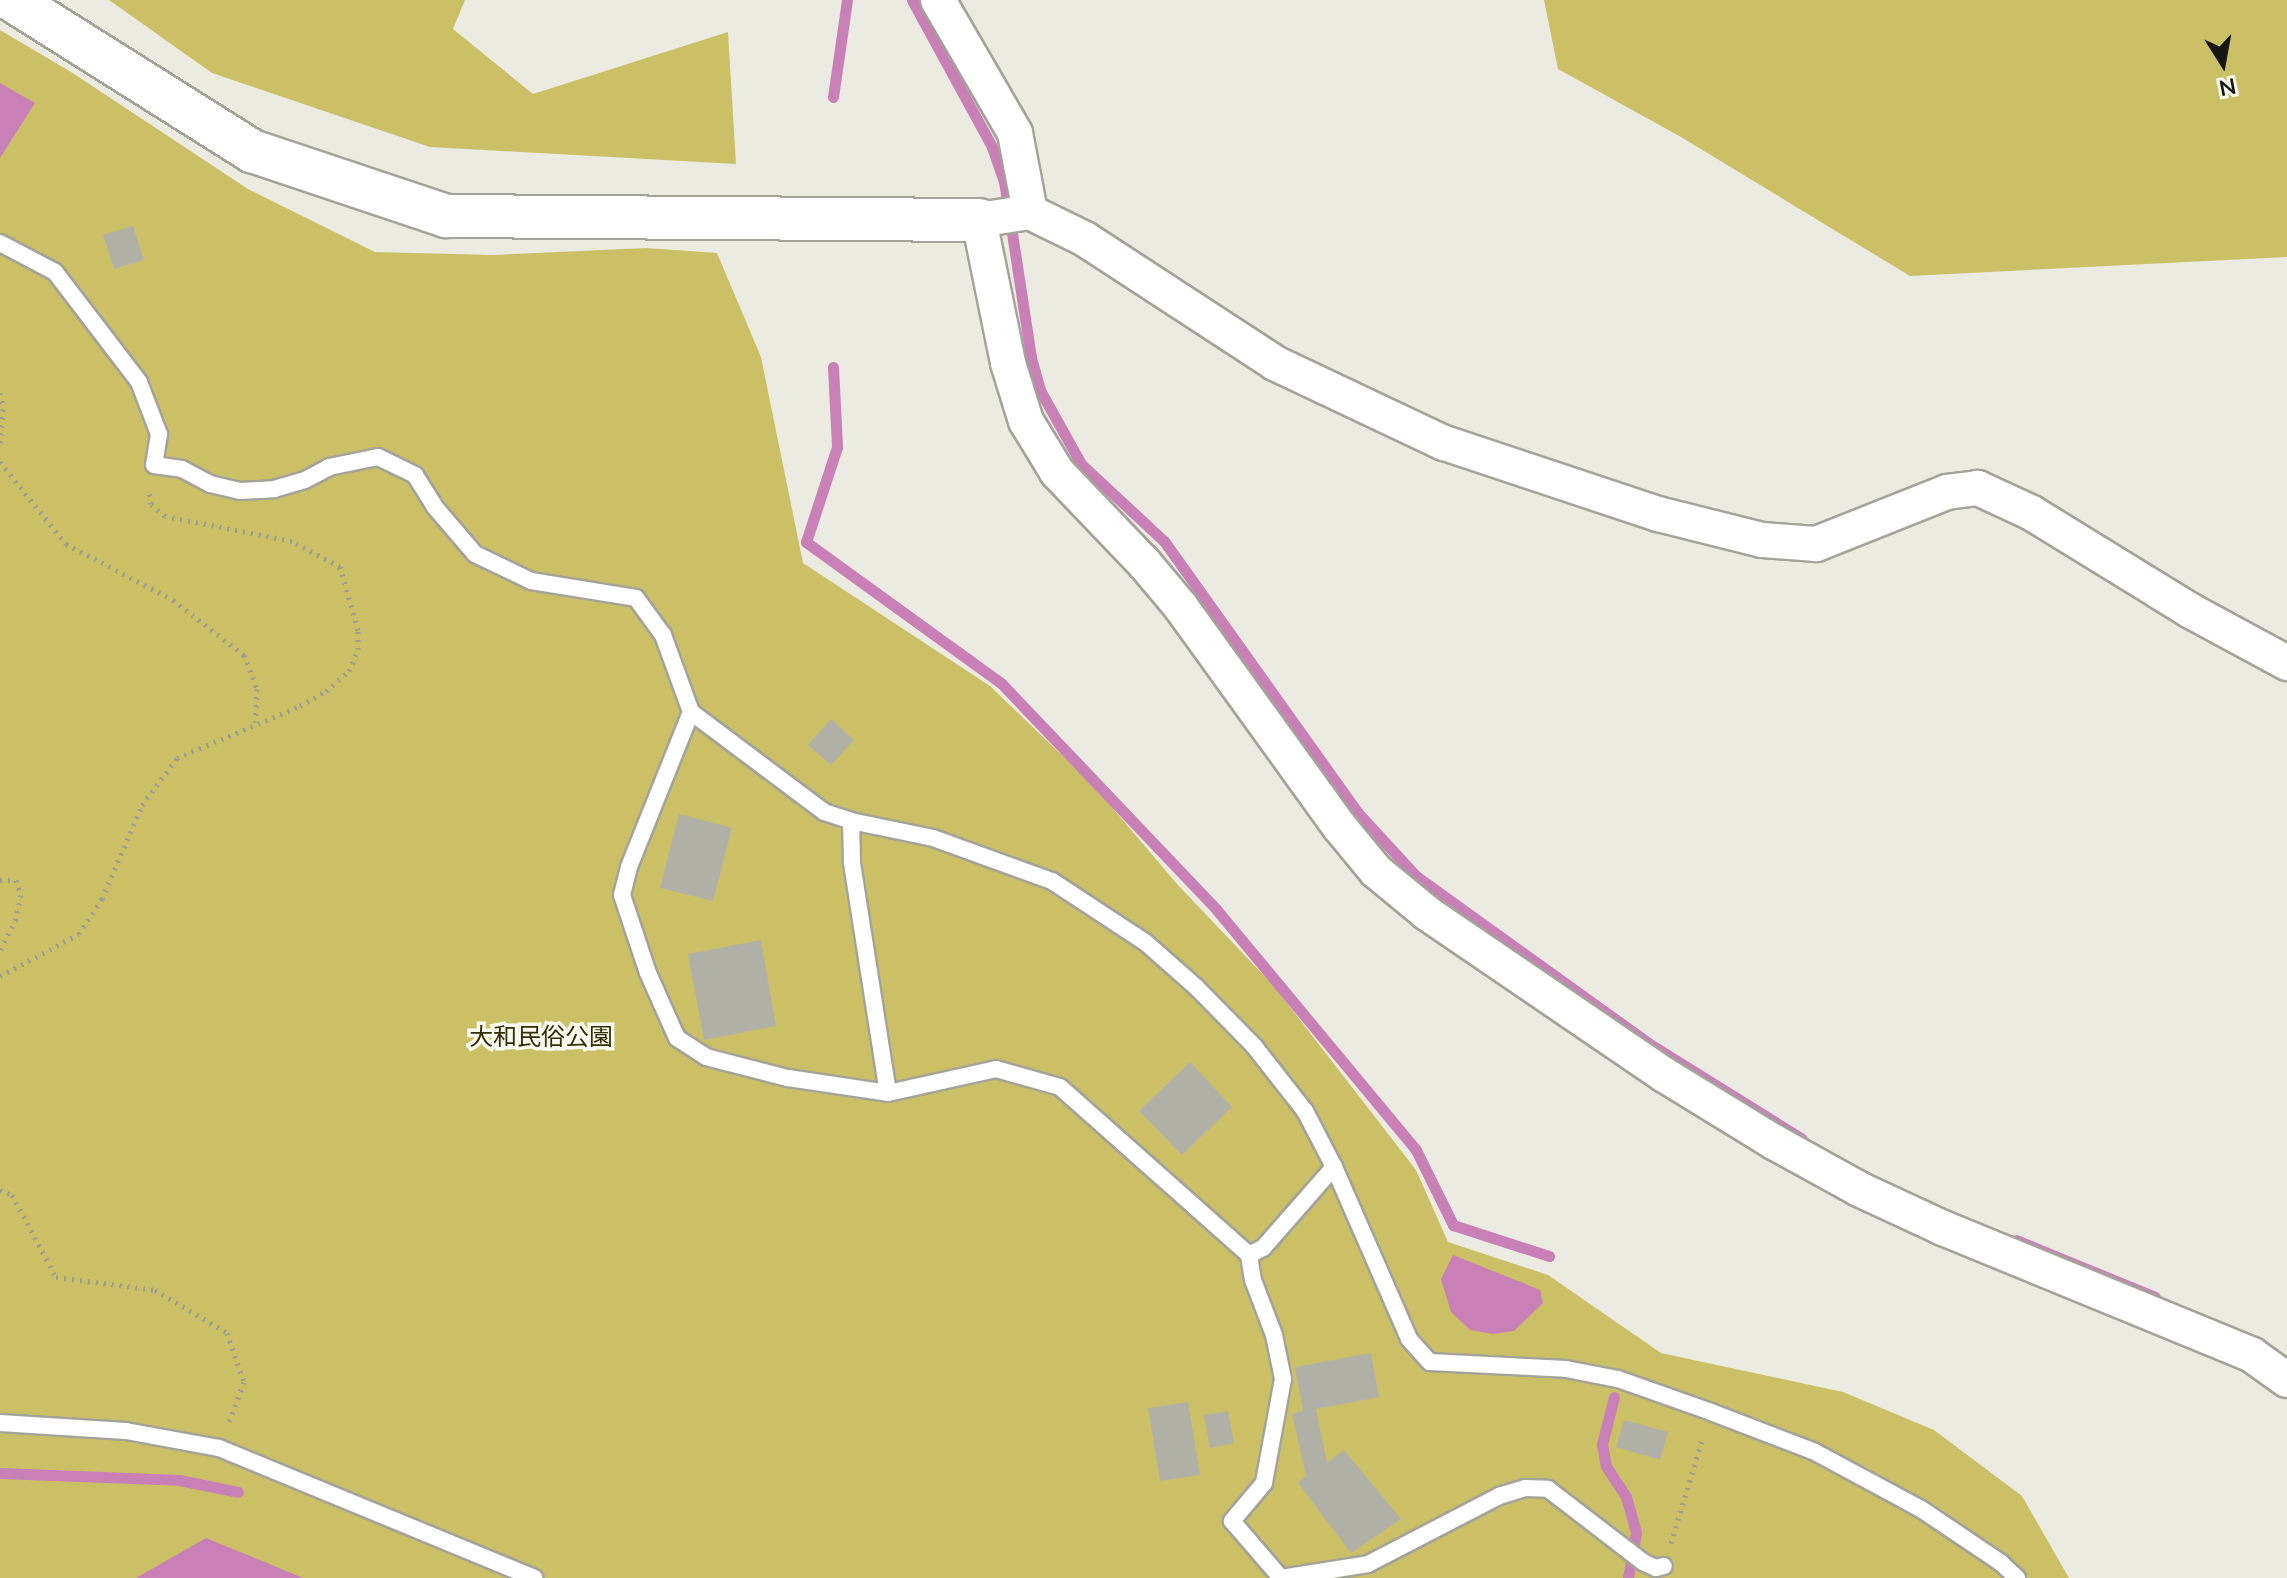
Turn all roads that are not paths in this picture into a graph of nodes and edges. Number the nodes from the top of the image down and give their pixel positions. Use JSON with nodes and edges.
{"nodes":[{"id":1,"x":12,"y":0,"type":"edge"},
{"id":2,"x":938,"y":0,"type":"edge"},
{"id":3,"x":1030,"y":212,"type":"junction"},
{"id":4,"x":979,"y":220,"type":"junction"},
{"id":5,"x":0,"y":243,"type":"edge"},
{"id":6,"x":2287,"y":663,"type":"edge"},
{"id":7,"x":691,"y":712,"type":"junction"},
{"id":8,"x":851,"y":821,"type":"junction"},
{"id":9,"x":888,"y":1093,"type":"junction"},
{"id":10,"x":1334,"y":1167,"type":"junction"},
{"id":11,"x":1249,"y":1255,"type":"junction"},
{"id":12,"x":2287,"y":1380,"type":"edge"},
{"id":13,"x":0,"y":1423,"type":"edge"},
{"id":14,"x":1664,"y":1566,"type":"road end"},
{"id":15,"x":534,"y":1578,"type":"edge"},
{"id":16,"x":2017,"y":1578,"type":"edge"}],
"edges":[{"from":1,"to":4,"type":"street"},
{"from":2,"to":3,"type":"street"},
{"from":3,"to":4,"type":"street"},
{"from":3,"to":6,"type":"street"},
{"from":4,"to":12,"type":"street"},
{"from":5,"to":7,"type":"lane"},
{"from":7,"to":8,"type":"lane"},
{"from":7,"to":9,"type":"lane"},
{"from":8,"to":9,"type":"lane"},
{"from":8,"to":10,"type":"lane"},
{"from":9,"to":11,"type":"lane"},
{"from":10,"to":11,"type":"lane"},
{"from":10,"to":16,"type":"lane"},
{"from":11,"to":14,"type":"lane"},
{"from":13,"to":15,"type":"lane"}]}
